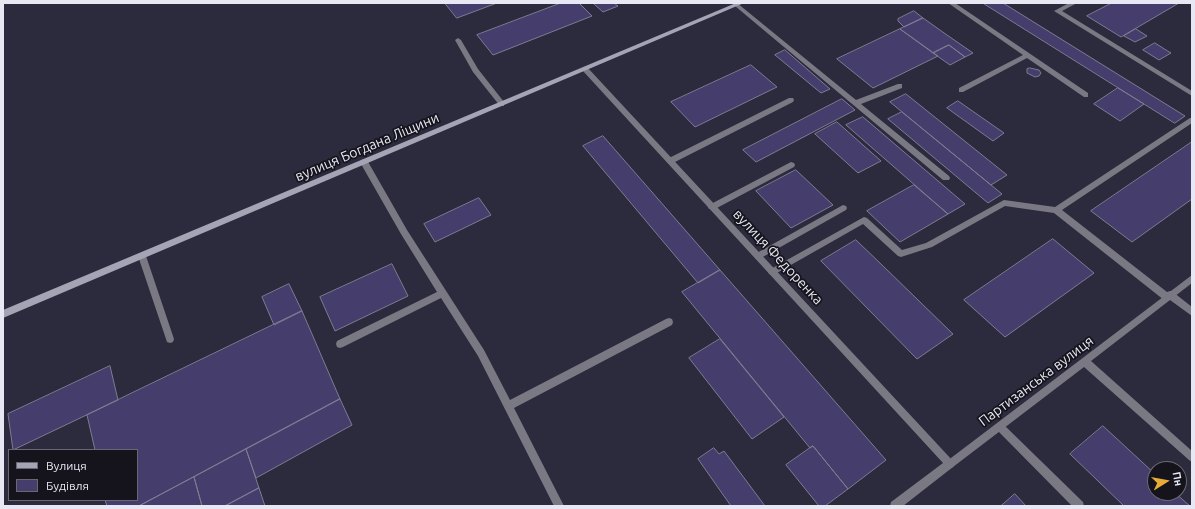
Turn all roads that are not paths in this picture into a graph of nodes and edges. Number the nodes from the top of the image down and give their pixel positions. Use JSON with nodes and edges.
{"nodes":[{"id":1,"x":952,"y":3,"type":"edge"},
{"id":2,"x":1074,"y":3,"type":"edge"},
{"id":3,"x":739,"y":4,"type":"edge"},
{"id":4,"x":458,"y":40,"type":"dead end"},
{"id":5,"x":1028,"y":55,"type":"junction"},
{"id":6,"x":585,"y":69,"type":"junction"},
{"id":7,"x":900,"y":86,"type":"dead end"},
{"id":8,"x":961,"y":90,"type":"dead end"},
{"id":9,"x":1192,"y":94,"type":"edge"},
{"id":10,"x":1086,"y":95,"type":"dead end"},
{"id":11,"x":791,"y":100,"type":"dead end"},
{"id":12,"x":856,"y":103,"type":"junction"},
{"id":13,"x":502,"y":104,"type":"junction"},
{"id":14,"x":1192,"y":120,"type":"edge"},
{"id":15,"x":670,"y":161,"type":"junction"},
{"id":16,"x":364,"y":162,"type":"junction"},
{"id":17,"x":791,"y":165,"type":"dead end"},
{"id":18,"x":946,"y":178,"type":"dead end"},
{"id":19,"x":712,"y":207,"type":"junction"},
{"id":20,"x":843,"y":208,"type":"dead end"},
{"id":21,"x":1056,"y":210,"type":"junction"},
{"id":22,"x":142,"y":256,"type":"junction"},
{"id":23,"x":758,"y":256,"type":"junction"},
{"id":24,"x":772,"y":272,"type":"junction"},
{"id":25,"x":1192,"y":278,"type":"edge"},
{"id":26,"x":443,"y":293,"type":"junction"},
{"id":27,"x":1169,"y":296,"type":"junction"},
{"id":28,"x":1192,"y":312,"type":"edge"},
{"id":29,"x":3,"y":314,"type":"edge"},
{"id":30,"x":669,"y":322,"type":"dead end"},
{"id":31,"x":170,"y":339,"type":"dead end"},
{"id":32,"x":340,"y":344,"type":"dead end"},
{"id":33,"x":1085,"y":362,"type":"junction"},
{"id":34,"x":508,"y":406,"type":"junction"},
{"id":35,"x":1000,"y":426,"type":"junction"},
{"id":36,"x":1192,"y":456,"type":"edge"},
{"id":37,"x":950,"y":464,"type":"junction"},
{"id":38,"x":559,"y":506,"type":"edge"},
{"id":39,"x":895,"y":506,"type":"edge"},
{"id":40,"x":1079,"y":506,"type":"edge"}],
"edges":[{"from":1,"to":5,"type":"street"},
{"from":2,"to":9,"type":"street"},
{"from":3,"to":6,"type":"main road","name":"вулиця Богдана Ліщини"},
{"from":3,"to":12,"type":"street"},
{"from":4,"to":13,"type":"street"},
{"from":5,"to":8,"type":"street"},
{"from":5,"to":10,"type":"street"},
{"from":6,"to":13,"type":"main road","name":"вулиця Богдана Ліщини"},
{"from":6,"to":15,"type":"street","name":"вулиця Федоренка"},
{"from":7,"to":12,"type":"street"},
{"from":11,"to":15,"type":"street"},
{"from":12,"to":18,"type":"street"},
{"from":13,"to":16,"type":"main road","name":"вулиця Богдана Ліщини"},
{"from":14,"to":21,"type":"street"},
{"from":15,"to":19,"type":"street","name":"вулиця Федоренка"},
{"from":16,"to":22,"type":"main road","name":"вулиця Богдана Ліщини"},
{"from":16,"to":26,"type":"street"},
{"from":17,"to":19,"type":"street"},
{"from":19,"to":23,"type":"street","name":"вулиця Федоренка"},
{"from":20,"to":23,"type":"street"},
{"from":21,"to":24,"type":"street"},
{"from":21,"to":27,"type":"street"},
{"from":22,"to":29,"type":"main road","name":"вулиця Богдана Ліщини"},
{"from":22,"to":31,"type":"street"},
{"from":23,"to":24,"type":"street","name":"вулиця Федоренка"},
{"from":24,"to":37,"type":"street","name":"вулиця Федоренка"},
{"from":25,"to":27,"type":"street","name":"Партизанська вулиця"},
{"from":26,"to":32,"type":"street"},
{"from":26,"to":34,"type":"street"},
{"from":27,"to":28,"type":"street"},
{"from":27,"to":33,"type":"street","name":"Партизанська вулиця"},
{"from":30,"to":34,"type":"street"},
{"from":33,"to":35,"type":"street","name":"Партизанська вулиця"},
{"from":33,"to":36,"type":"street"},
{"from":34,"to":38,"type":"street"},
{"from":35,"to":37,"type":"street","name":"Партизанська вулиця"},
{"from":35,"to":40,"type":"street"},
{"from":37,"to":39,"type":"street","name":"Партизанська вулиця"}]}
